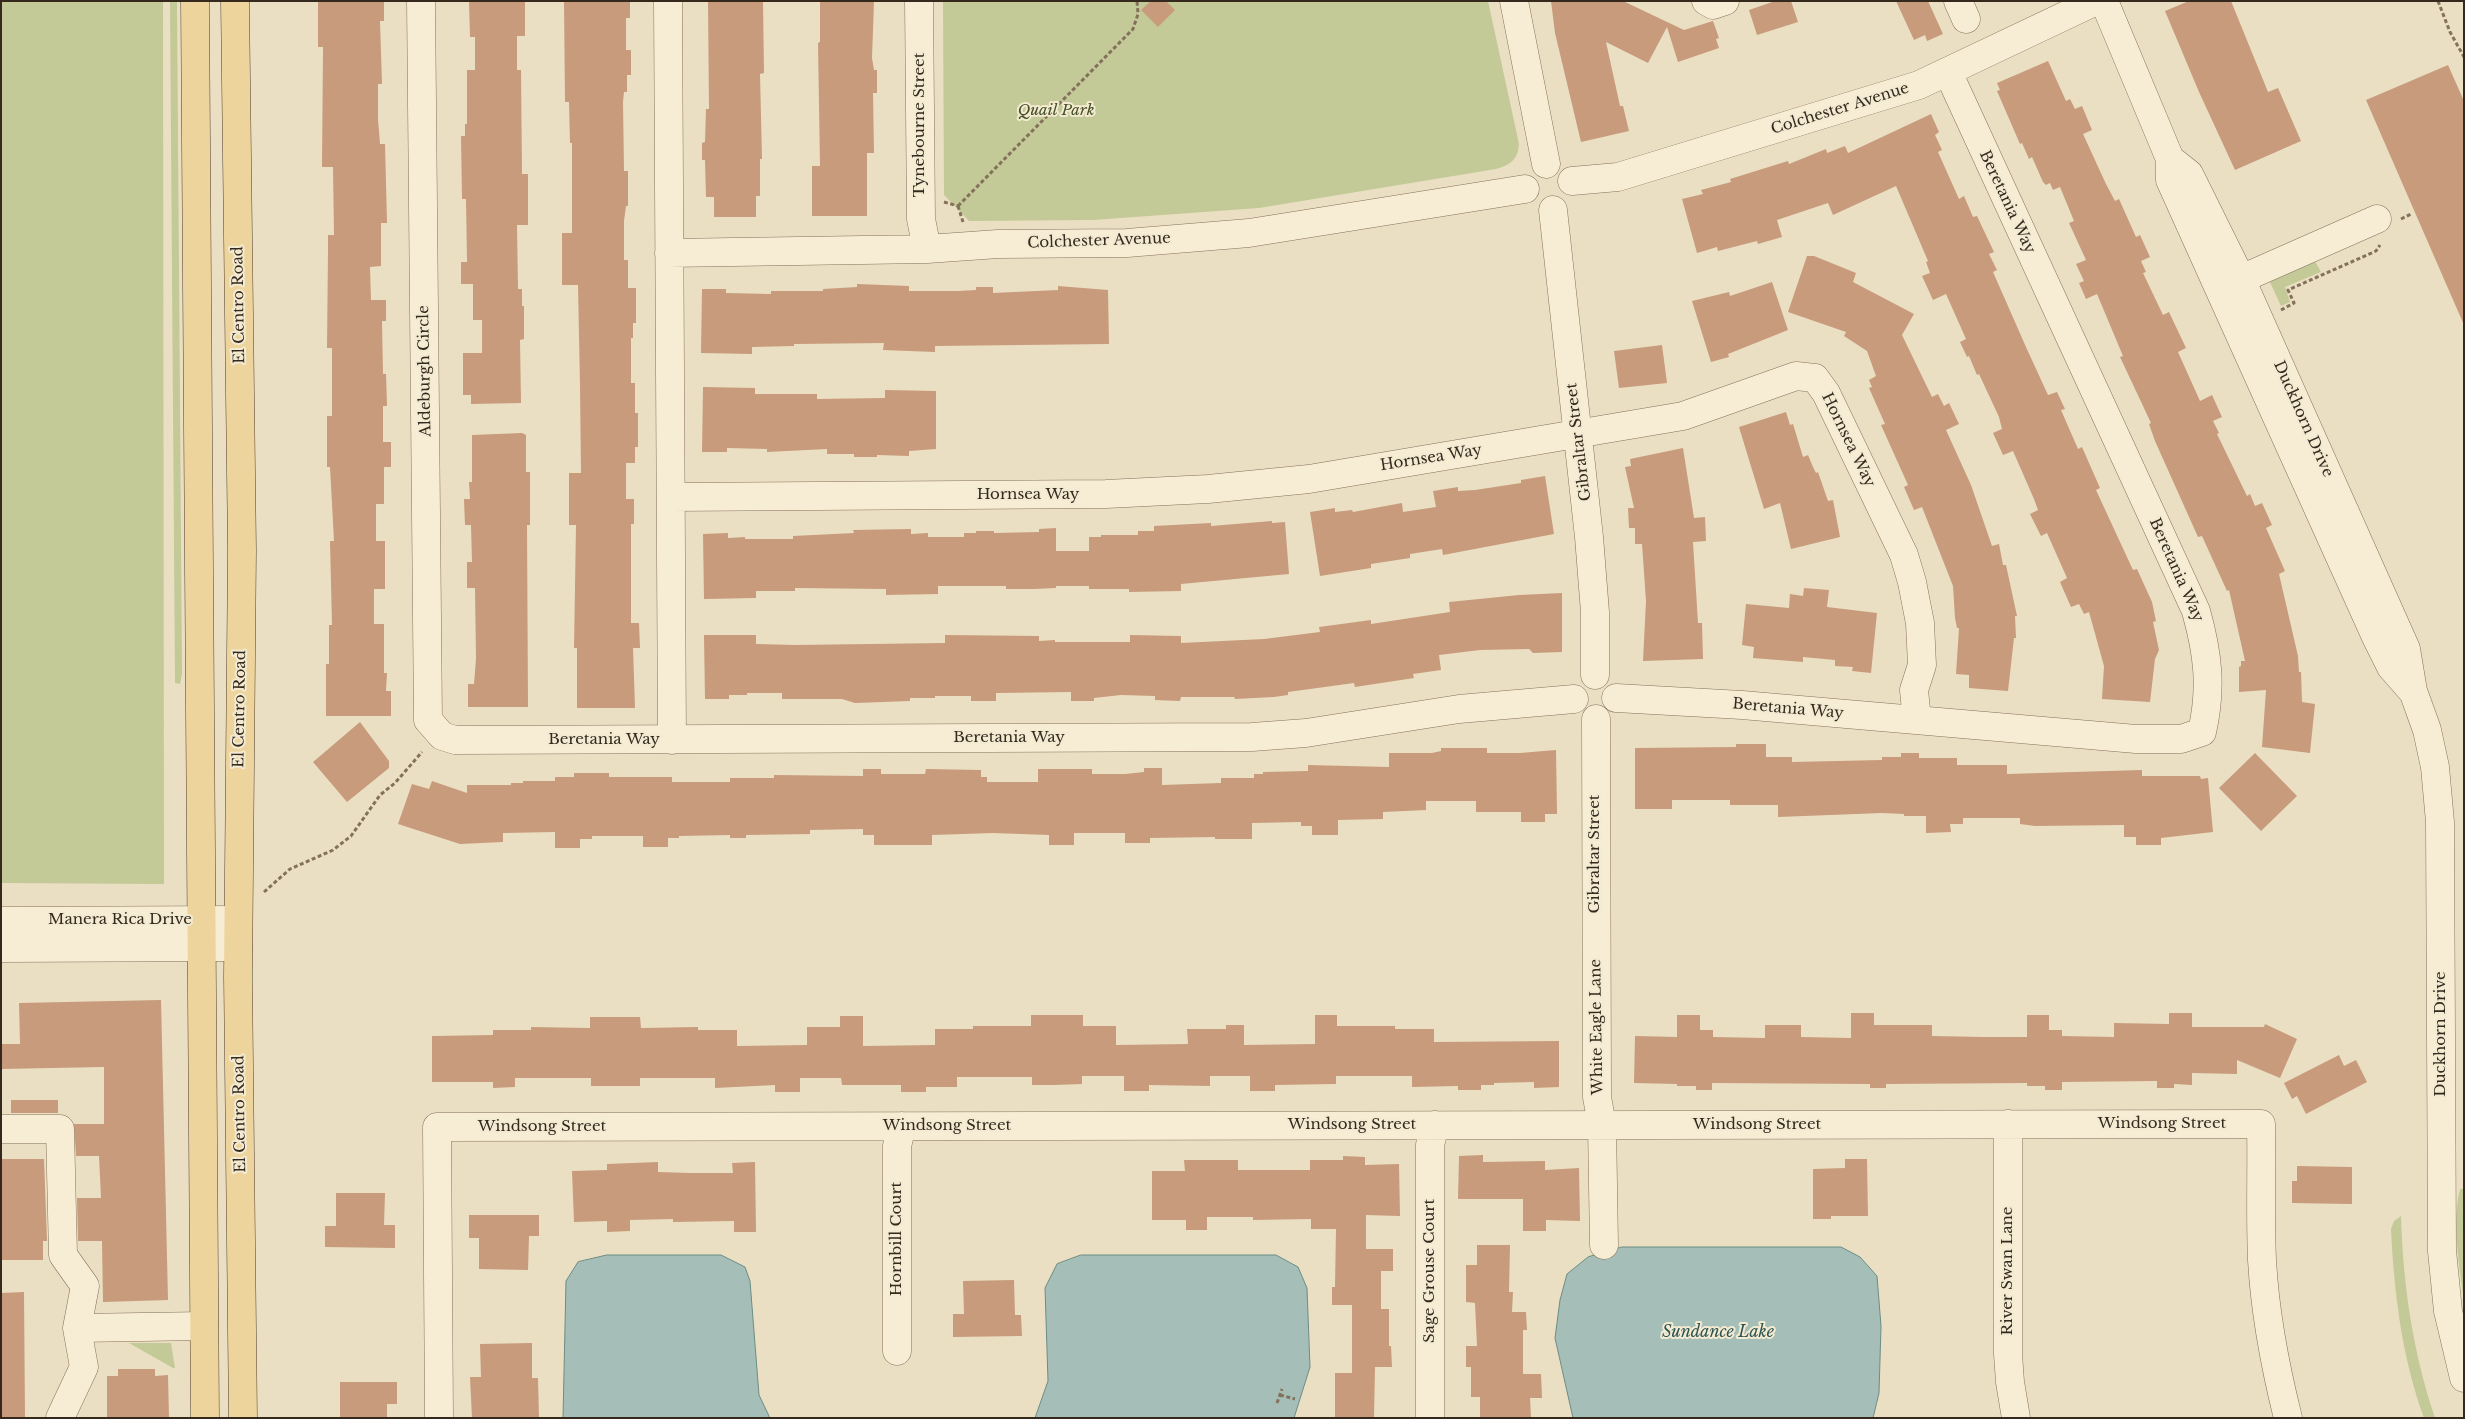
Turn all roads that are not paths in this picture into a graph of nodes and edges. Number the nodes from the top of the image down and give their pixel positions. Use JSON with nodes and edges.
{"nodes":[{"id":1,"x":195,"y":1,"type":"edge"},
{"id":2,"x":235,"y":1,"type":"edge"},
{"id":3,"x":421,"y":1,"type":"edge"},
{"id":4,"x":668,"y":1,"type":"edge"},
{"id":5,"x":920,"y":1,"type":"edge"},
{"id":6,"x":1514,"y":1,"type":"edge"},
{"id":7,"x":1706,"y":1,"type":"edge"},
{"id":8,"x":1725,"y":1,"type":"edge"},
{"id":9,"x":2096,"y":1,"type":"edge"},
{"id":10,"x":2104,"y":1,"type":"edge"},
{"id":11,"x":1948,"y":72,"type":"junction"},
{"id":12,"x":2170,"y":159,"type":"junction"},
{"id":13,"x":1546,"y":164,"type":"junction"},
{"id":14,"x":1572,"y":181,"type":"junction"},
{"id":15,"x":1525,"y":189,"type":"junction"},
{"id":16,"x":1553,"y":210,"type":"junction"},
{"id":17,"x":2386,"y":226,"type":"road end"},
{"id":18,"x":927,"y":249,"type":"junction"},
{"id":19,"x":670,"y":254,"type":"junction"},
{"id":20,"x":2241,"y":279,"type":"junction"},
{"id":21,"x":1578,"y":434,"type":"junction"},
{"id":22,"x":671,"y":497,"type":"junction"},
{"id":23,"x":1595,"y":675,"type":"junction"},
{"id":24,"x":2413,"y":691,"type":"junction"},
{"id":25,"x":1616,"y":698,"type":"junction"},
{"id":26,"x":1574,"y":699,"type":"junction"},
{"id":27,"x":1596,"y":719,"type":"junction"},
{"id":28,"x":1918,"y":720,"type":"junction"},
{"id":29,"x":672,"y":740,"type":"junction"},
{"id":30,"x":432,"y":744,"type":"joint"},
{"id":31,"x":200,"y":920,"type":"junction"},
{"id":32,"x":238,"y":920,"type":"junction"},
{"id":33,"x":1,"y":921,"type":"edge"},
{"id":34,"x":1595,"y":930,"type":"joint"},
{"id":35,"x":200,"y":947,"type":"junction"},
{"id":36,"x":238,"y":947,"type":"junction"},
{"id":37,"x":1,"y":948,"type":"edge"},
{"id":38,"x":2008,"y":1124,"type":"junction"},
{"id":39,"x":1435,"y":1125,"type":"junction"},
{"id":40,"x":1602,"y":1125,"type":"junction"},
{"id":41,"x":902,"y":1126,"type":"junction"},
{"id":42,"x":1,"y":1129,"type":"edge"},
{"id":43,"x":1604,"y":1245,"type":"dead end"},
{"id":44,"x":204,"y":1326,"type":"junction"},
{"id":45,"x":77,"y":1328,"type":"junction"},
{"id":46,"x":897,"y":1352,"type":"dead end"},
{"id":47,"x":2464,"y":1378,"type":"edge"},
{"id":48,"x":60,"y":1418,"type":"edge"},
{"id":49,"x":205,"y":1418,"type":"edge"},
{"id":50,"x":243,"y":1418,"type":"edge"},
{"id":51,"x":439,"y":1418,"type":"edge"},
{"id":52,"x":1430,"y":1418,"type":"edge"},
{"id":53,"x":2016,"y":1418,"type":"edge"},
{"id":54,"x":2288,"y":1418,"type":"edge"}],
"edges":[{"from":1,"to":31,"type":"main road"},
{"from":2,"to":32,"type":"main road","name":"El Centro Road"},
{"from":3,"to":30,"type":"street","name":"Aldeburgh Circle"},
{"from":4,"to":19,"type":"street"},
{"from":5,"to":18,"type":"street","name":"Tynebourne Street"},
{"from":6,"to":13,"type":"street"},
{"from":7,"to":8,"type":"street"},
{"from":9,"to":11,"type":"street","name":"Colchester Avenue"},
{"from":10,"to":12,"type":"street","name":"Duckhorn Drive"},
{"from":11,"to":14,"type":"street","name":"Colchester Avenue"},
{"from":11,"to":28,"type":"street","name":"Beretania Way"},
{"from":12,"to":20,"type":"street","name":"Duckhorn Drive"},
{"from":12,"to":24,"type":"street","name":"Duckhorn Drive"},
{"from":13,"to":14,"type":"street"},
{"from":13,"to":15,"type":"street"},
{"from":14,"to":16,"type":"street"},
{"from":15,"to":16,"type":"street"},
{"from":15,"to":18,"type":"street","name":"Colchester Avenue"},
{"from":16,"to":21,"type":"street","name":"Gibraltar Street"},
{"from":17,"to":20,"type":"street"},
{"from":18,"to":19,"type":"street","name":"Colchester Avenue"},
{"from":19,"to":22,"type":"street"},
{"from":20,"to":24,"type":"street","name":"Duckhorn Drive"},
{"from":21,"to":22,"type":"street","name":"Hornsea Way"},
{"from":21,"to":23,"type":"street","name":"Gibraltar Street"},
{"from":21,"to":28,"type":"street","name":"Hornsea Way"},
{"from":22,"to":29,"type":"street"},
{"from":23,"to":25,"type":"street"},
{"from":23,"to":26,"type":"street"},
{"from":24,"to":47,"type":"street","name":"Duckhorn Drive"},
{"from":25,"to":27,"type":"street"},
{"from":25,"to":28,"type":"street","name":"Beretania Way"},
{"from":26,"to":27,"type":"street"},
{"from":26,"to":29,"type":"street","name":"Beretania Way"},
{"from":27,"to":34,"type":"street","name":"Gibraltar Street"},
{"from":29,"to":30,"type":"street","name":"Beretania Way"},
{"from":31,"to":32,"type":"street","name":"Manera Rica Drive"},
{"from":31,"to":33,"type":"street","name":"Manera Rica Drive"},
{"from":31,"to":35,"type":"main road"},
{"from":32,"to":36,"type":"main road","name":"El Centro Road"},
{"from":34,"to":40,"type":"street","name":"White Eagle Lane"},
{"from":35,"to":36,"type":"street","name":"Manera Rica Drive"},
{"from":35,"to":37,"type":"street","name":"Manera Rica Drive"},
{"from":35,"to":44,"type":"main road"},
{"from":36,"to":50,"type":"main road","name":"El Centro Road"},
{"from":38,"to":40,"type":"street","name":"Windsong Street"},
{"from":38,"to":53,"type":"street","name":"River Swan Lane"},
{"from":38,"to":54,"type":"street","name":"Windsong Street"},
{"from":39,"to":40,"type":"street","name":"Windsong Street"},
{"from":39,"to":41,"type":"street","name":"Windsong Street"},
{"from":39,"to":52,"type":"street","name":"Sage Grouse Court"},
{"from":40,"to":43,"type":"street","name":"White Eagle Lane"},
{"from":41,"to":46,"type":"street","name":"Hornbill Court"},
{"from":41,"to":51,"type":"street","name":"Windsong Street"},
{"from":42,"to":45,"type":"street"},
{"from":44,"to":45,"type":"street"},
{"from":44,"to":49,"type":"main road"},
{"from":45,"to":48,"type":"street"}]}
